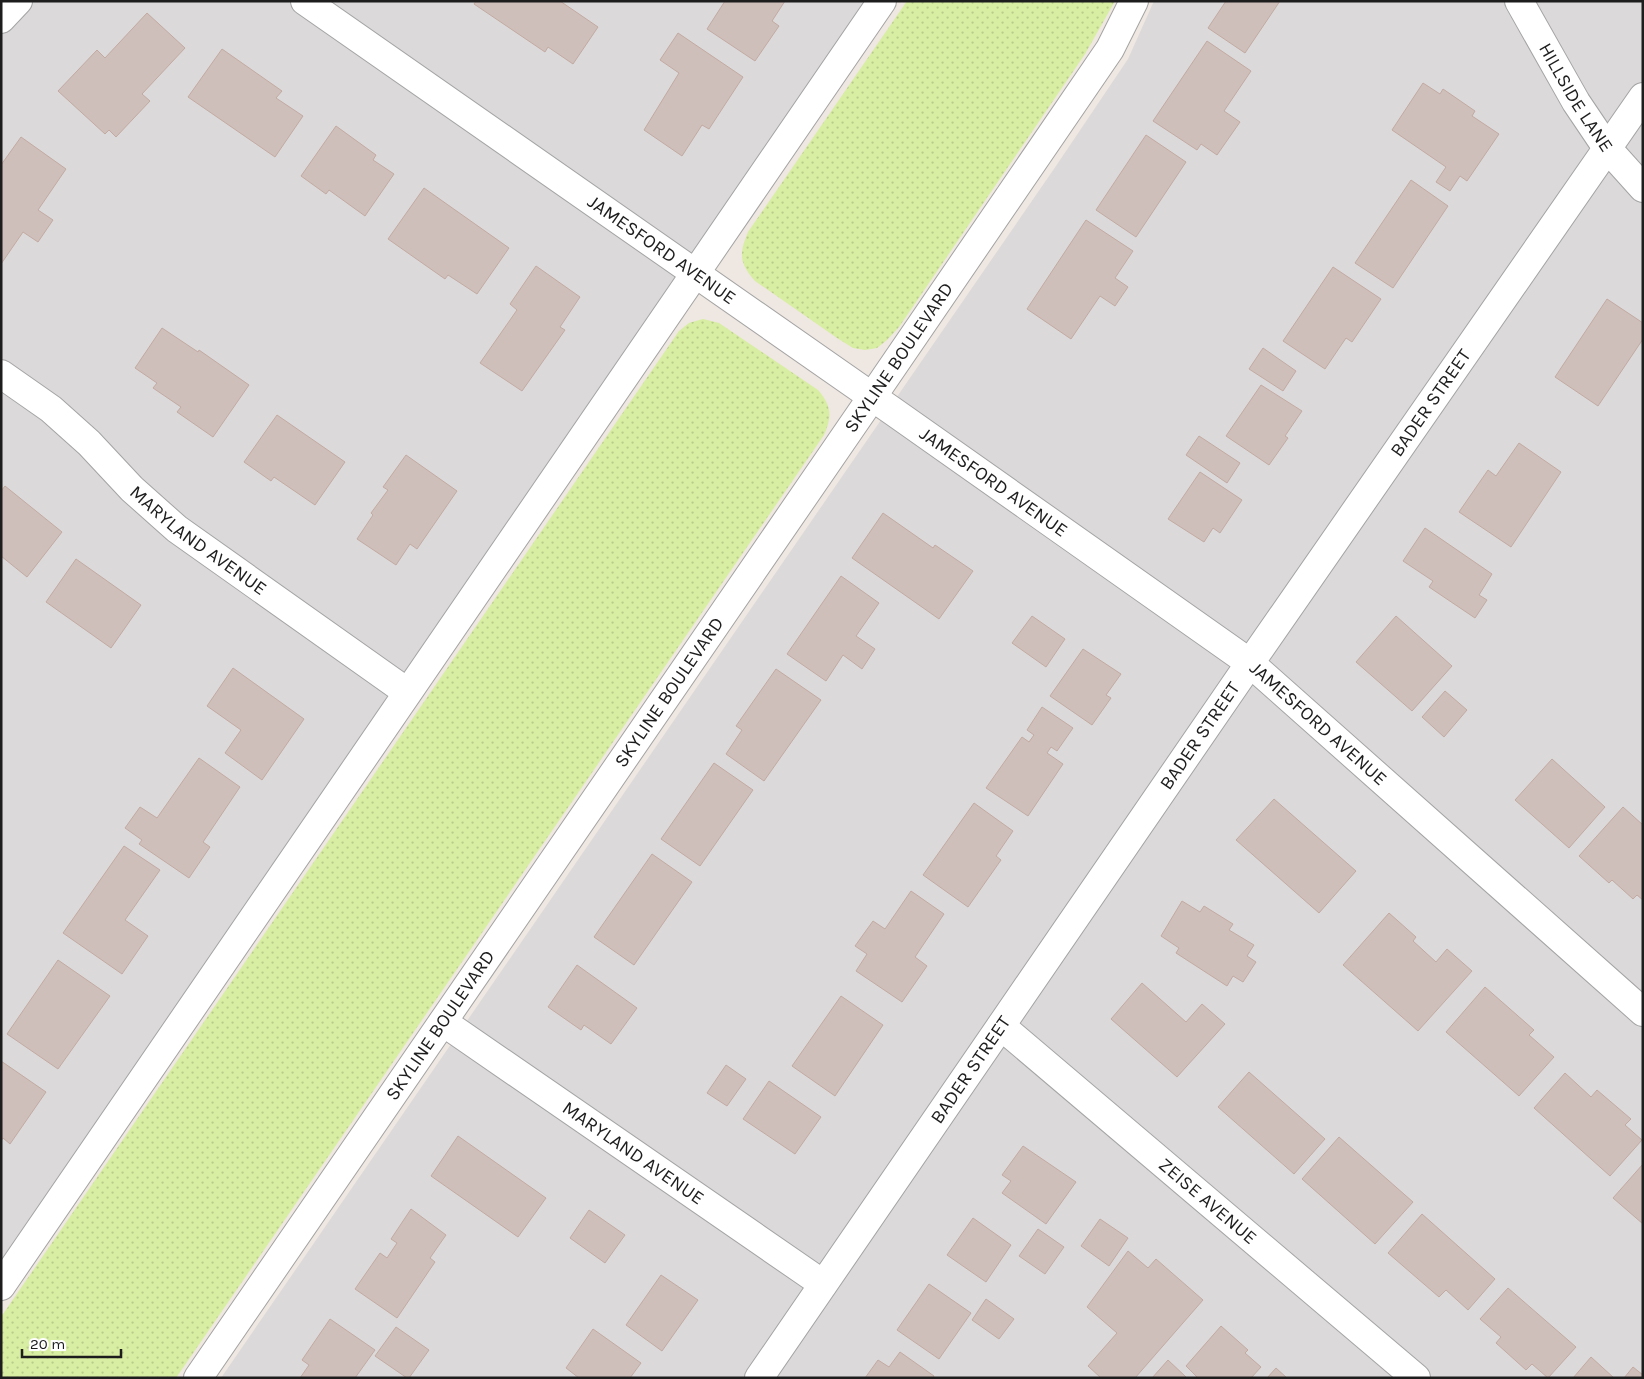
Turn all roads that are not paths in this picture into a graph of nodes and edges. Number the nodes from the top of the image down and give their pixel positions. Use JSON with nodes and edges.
{"nodes":[{"id":1,"x":18,"y":1,"type":"edge"},
{"id":2,"x":304,"y":1,"type":"edge"},
{"id":3,"x":882,"y":1,"type":"edge"},
{"id":4,"x":1134,"y":1,"type":"edge"},
{"id":5,"x":1519,"y":1,"type":"edge"},
{"id":6,"x":1,"y":19,"type":"edge"},
{"id":7,"x":1643,"y":97,"type":"edge"},
{"id":8,"x":1607,"y":148,"type":"junction"},
{"id":9,"x":1643,"y":188,"type":"edge"},
{"id":10,"x":694,"y":273,"type":"junction"},
{"id":11,"x":1,"y":374,"type":"edge"},
{"id":12,"x":872,"y":397,"type":"junction"},
{"id":13,"x":1250,"y":663,"type":"junction"},
{"id":14,"x":407,"y":692,"type":"junction"},
{"id":15,"x":1643,"y":1012,"type":"edge"},
{"id":16,"x":443,"y":1022,"type":"junction"},
{"id":17,"x":1001,"y":1026,"type":"junction"},
{"id":18,"x":824,"y":1284,"type":"junction"},
{"id":19,"x":1,"y":1286,"type":"edge"},
{"id":20,"x":198,"y":1378,"type":"edge"},
{"id":21,"x":759,"y":1378,"type":"edge"},
{"id":22,"x":1416,"y":1378,"type":"edge"}],
"edges":[{"from":1,"to":6,"type":"street"},
{"from":2,"to":10,"type":"street","name":"JAMESFORD AVENUE"},
{"from":3,"to":10,"type":"street"},
{"from":4,"to":12,"type":"street","name":"SKYLINE BOULEVARD"},
{"from":5,"to":8,"type":"street","name":"HILLSIDE LANE"},
{"from":7,"to":8,"type":"street","name":"BADER STREET"},
{"from":8,"to":9,"type":"street","name":"HILLSIDE LANE"},
{"from":8,"to":13,"type":"street","name":"BADER STREET"},
{"from":10,"to":12,"type":"street","name":"JAMESFORD AVENUE"},
{"from":10,"to":14,"type":"street"},
{"from":11,"to":14,"type":"street","name":"MARYLAND AVENUE"},
{"from":12,"to":13,"type":"street","name":"JAMESFORD AVENUE"},
{"from":12,"to":16,"type":"street","name":"SKYLINE BOULEVARD"},
{"from":13,"to":15,"type":"street","name":"JAMESFORD AVENUE"},
{"from":13,"to":17,"type":"street","name":"BADER STREET"},
{"from":14,"to":19,"type":"street"},
{"from":16,"to":18,"type":"street","name":"MARYLAND AVENUE"},
{"from":16,"to":20,"type":"street","name":"SKYLINE BOULEVARD"},
{"from":17,"to":18,"type":"street","name":"BADER STREET"},
{"from":17,"to":22,"type":"street","name":"ZEISE AVENUE"},
{"from":18,"to":21,"type":"street","name":"BADER STREET"}]}
